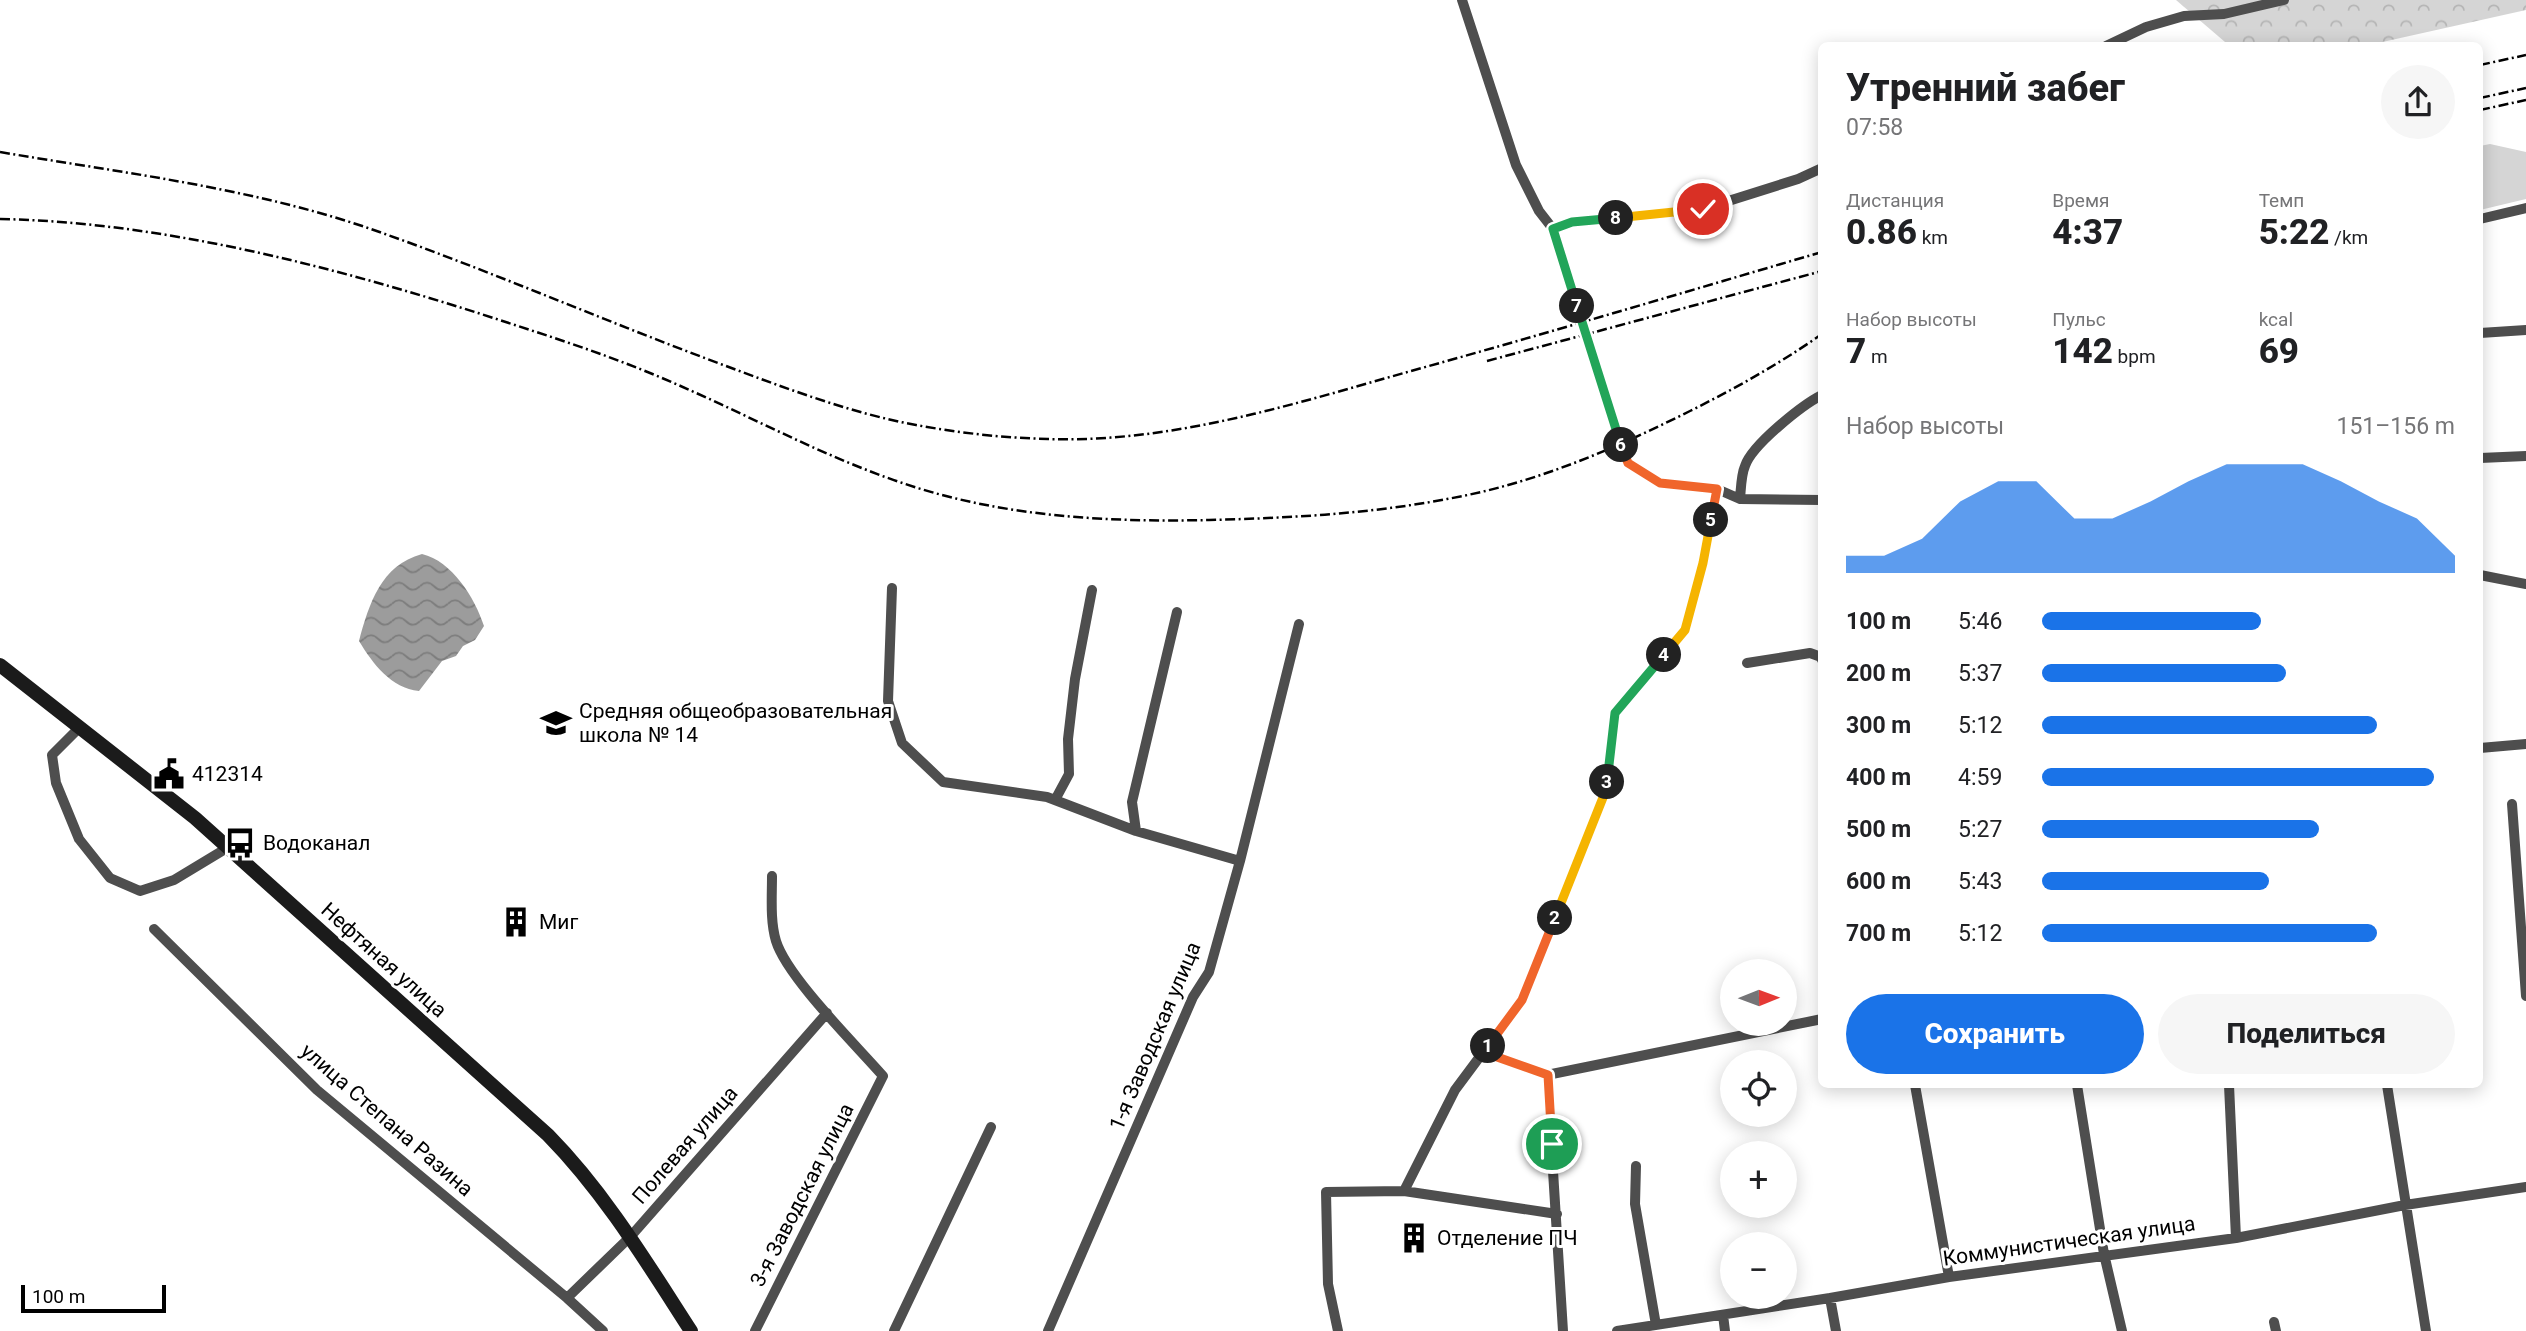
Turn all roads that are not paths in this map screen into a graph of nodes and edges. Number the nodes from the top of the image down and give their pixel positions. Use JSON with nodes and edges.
{"nodes":[{"id":1,"x":1462,"y":0,"type":"edge"},
{"id":2,"x":2284,"y":0,"type":"edge"},
{"id":3,"x":2114,"y":42,"type":"edge"},
{"id":4,"x":1818,"y":170,"type":"edge"},
{"id":5,"x":2526,"y":208,"type":"edge"},
{"id":6,"x":2483,"y":218,"type":"edge"},
{"id":7,"x":1553,"y":229,"type":"junction"},
{"id":8,"x":2526,"y":330,"type":"edge"},
{"id":9,"x":2483,"y":332,"type":"edge"},
{"id":10,"x":1818,"y":398,"type":"edge"},
{"id":11,"x":2526,"y":456,"type":"edge"},
{"id":12,"x":2483,"y":458,"type":"edge"},
{"id":13,"x":1717,"y":489,"type":"junction"},
{"id":14,"x":1740,"y":499,"type":"junction"},
{"id":15,"x":1818,"y":500,"type":"edge"},
{"id":16,"x":2483,"y":576,"type":"edge"},
{"id":17,"x":2526,"y":584,"type":"edge"},
{"id":18,"x":892,"y":588,"type":"dead end"},
{"id":19,"x":1092,"y":590,"type":"dead end"},
{"id":20,"x":1177,"y":612,"type":"dead end"},
{"id":21,"x":1299,"y":624,"type":"dead end"},
{"id":22,"x":1818,"y":656,"type":"edge"},
{"id":23,"x":1747,"y":663,"type":"dead end"},
{"id":24,"x":0,"y":665,"type":"edge"},
{"id":25,"x":80,"y":727,"type":"junction"},
{"id":26,"x":2526,"y":744,"type":"edge"},
{"id":27,"x":2483,"y":748,"type":"edge"},
{"id":28,"x":1055,"y":800,"type":"junction"},
{"id":29,"x":2512,"y":804,"type":"dead end"},
{"id":30,"x":1136,"y":831,"type":"junction"},
{"id":31,"x":228,"y":848,"type":"junction"},
{"id":32,"x":2521,"y":858,"type":"edge"},
{"id":33,"x":1240,"y":861,"type":"junction"},
{"id":34,"x":772,"y":876,"type":"dead end"},
{"id":35,"x":154,"y":929,"type":"dead end"},
{"id":36,"x":2526,"y":996,"type":"edge"},
{"id":37,"x":828,"y":1013,"type":"junction"},
{"id":38,"x":1818,"y":1020,"type":"edge"},
{"id":39,"x":1483,"y":1052,"type":"junction"},
{"id":40,"x":1548,"y":1075,"type":"junction"},
{"id":41,"x":1916,"y":1088,"type":"edge"},
{"id":42,"x":2077,"y":1088,"type":"edge"},
{"id":43,"x":2229,"y":1088,"type":"edge"},
{"id":44,"x":2387,"y":1088,"type":"edge"},
{"id":45,"x":991,"y":1127,"type":"dead end"},
{"id":46,"x":1636,"y":1166,"type":"dead end"},
{"id":47,"x":2526,"y":1187,"type":"edge"},
{"id":48,"x":1404,"y":1191,"type":"junction"},
{"id":49,"x":2405,"y":1205,"type":"junction"},
{"id":50,"x":1557,"y":1214,"type":"junction"},
{"id":51,"x":631,"y":1236,"type":"junction"},
{"id":52,"x":2236,"y":1238,"type":"junction"},
{"id":53,"x":2104,"y":1254,"type":"junction"},
{"id":54,"x":1950,"y":1277,"type":"junction"},
{"id":55,"x":568,"y":1298,"type":"junction"},
{"id":56,"x":1830,"y":1298,"type":"junction"},
{"id":57,"x":1723,"y":1315,"type":"junction"},
{"id":58,"x":1656,"y":1325,"type":"junction"},
{"id":59,"x":603,"y":1331,"type":"edge"},
{"id":60,"x":691,"y":1331,"type":"edge"},
{"id":61,"x":755,"y":1331,"type":"edge"},
{"id":62,"x":894,"y":1331,"type":"edge"},
{"id":63,"x":1048,"y":1331,"type":"edge"},
{"id":64,"x":1338,"y":1331,"type":"edge"},
{"id":65,"x":1563,"y":1331,"type":"edge"},
{"id":66,"x":1617,"y":1331,"type":"edge"},
{"id":67,"x":1725,"y":1331,"type":"edge"},
{"id":68,"x":1836,"y":1331,"type":"edge"},
{"id":69,"x":2122,"y":1331,"type":"edge"},
{"id":70,"x":2426,"y":1331,"type":"edge"}],
"edges":[{"from":1,"to":7,"type":"street"},
{"from":2,"to":3,"type":"street"},
{"from":4,"to":7,"type":"street"},
{"from":5,"to":6,"type":"street"},
{"from":7,"to":13,"type":"street"},
{"from":8,"to":9,"type":"street"},
{"from":10,"to":14,"type":"street"},
{"from":11,"to":12,"type":"street"},
{"from":13,"to":14,"type":"street"},
{"from":13,"to":39,"type":"street"},
{"from":14,"to":15,"type":"street"},
{"from":16,"to":17,"type":"street"},
{"from":18,"to":28,"type":"street"},
{"from":19,"to":28,"type":"street"},
{"from":20,"to":30,"type":"street"},
{"from":21,"to":33,"type":"street","name":"1-я Заводская улица"},
{"from":22,"to":23,"type":"street"},
{"from":24,"to":25,"type":"main road","name":"Нефтяная улица"},
{"from":25,"to":31,"type":"main road","name":"Нефтяная улица"},
{"from":25,"to":31,"type":"street"},
{"from":26,"to":27,"type":"street"},
{"from":28,"to":30,"type":"street"},
{"from":29,"to":32,"type":"street"},
{"from":30,"to":33,"type":"street"},
{"from":31,"to":51,"type":"main road","name":"Нефтяная улица"},
{"from":32,"to":36,"type":"street"},
{"from":33,"to":63,"type":"street","name":"1-я Заводская улица"},
{"from":34,"to":37,"type":"street"},
{"from":35,"to":55,"type":"street","name":"улица Степана Разина"},
{"from":37,"to":51,"type":"street","name":"Полевая улица"},
{"from":37,"to":61,"type":"street","name":"3-я Заводская улица"},
{"from":38,"to":40,"type":"street"},
{"from":39,"to":40,"type":"street"},
{"from":39,"to":48,"type":"street"},
{"from":40,"to":50,"type":"street"},
{"from":41,"to":54,"type":"street"},
{"from":42,"to":53,"type":"street"},
{"from":43,"to":52,"type":"street"},
{"from":44,"to":49,"type":"street"},
{"from":45,"to":62,"type":"street"},
{"from":46,"to":58,"type":"street"},
{"from":47,"to":49,"type":"street","name":"Коммунистическая улица"},
{"from":48,"to":50,"type":"street"},
{"from":48,"to":64,"type":"street"},
{"from":49,"to":52,"type":"street","name":"Коммунистическая улица"},
{"from":49,"to":70,"type":"street"},
{"from":50,"to":65,"type":"street"},
{"from":51,"to":55,"type":"street","name":"Полевая улица"},
{"from":51,"to":60,"type":"main road","name":"Нефтяная улица"},
{"from":52,"to":53,"type":"street","name":"Коммунистическая улица"},
{"from":53,"to":54,"type":"street","name":"Коммунистическая улица"},
{"from":53,"to":69,"type":"street"},
{"from":54,"to":56,"type":"street","name":"Коммунистическая улица"},
{"from":55,"to":59,"type":"street","name":"улица Степана Разина"},
{"from":56,"to":57,"type":"street","name":"Коммунистическая улица"},
{"from":56,"to":68,"type":"street"},
{"from":57,"to":58,"type":"street","name":"Коммунистическая улица"},
{"from":57,"to":67,"type":"street"},
{"from":58,"to":66,"type":"street","name":"Коммунистическая улица"}]}
